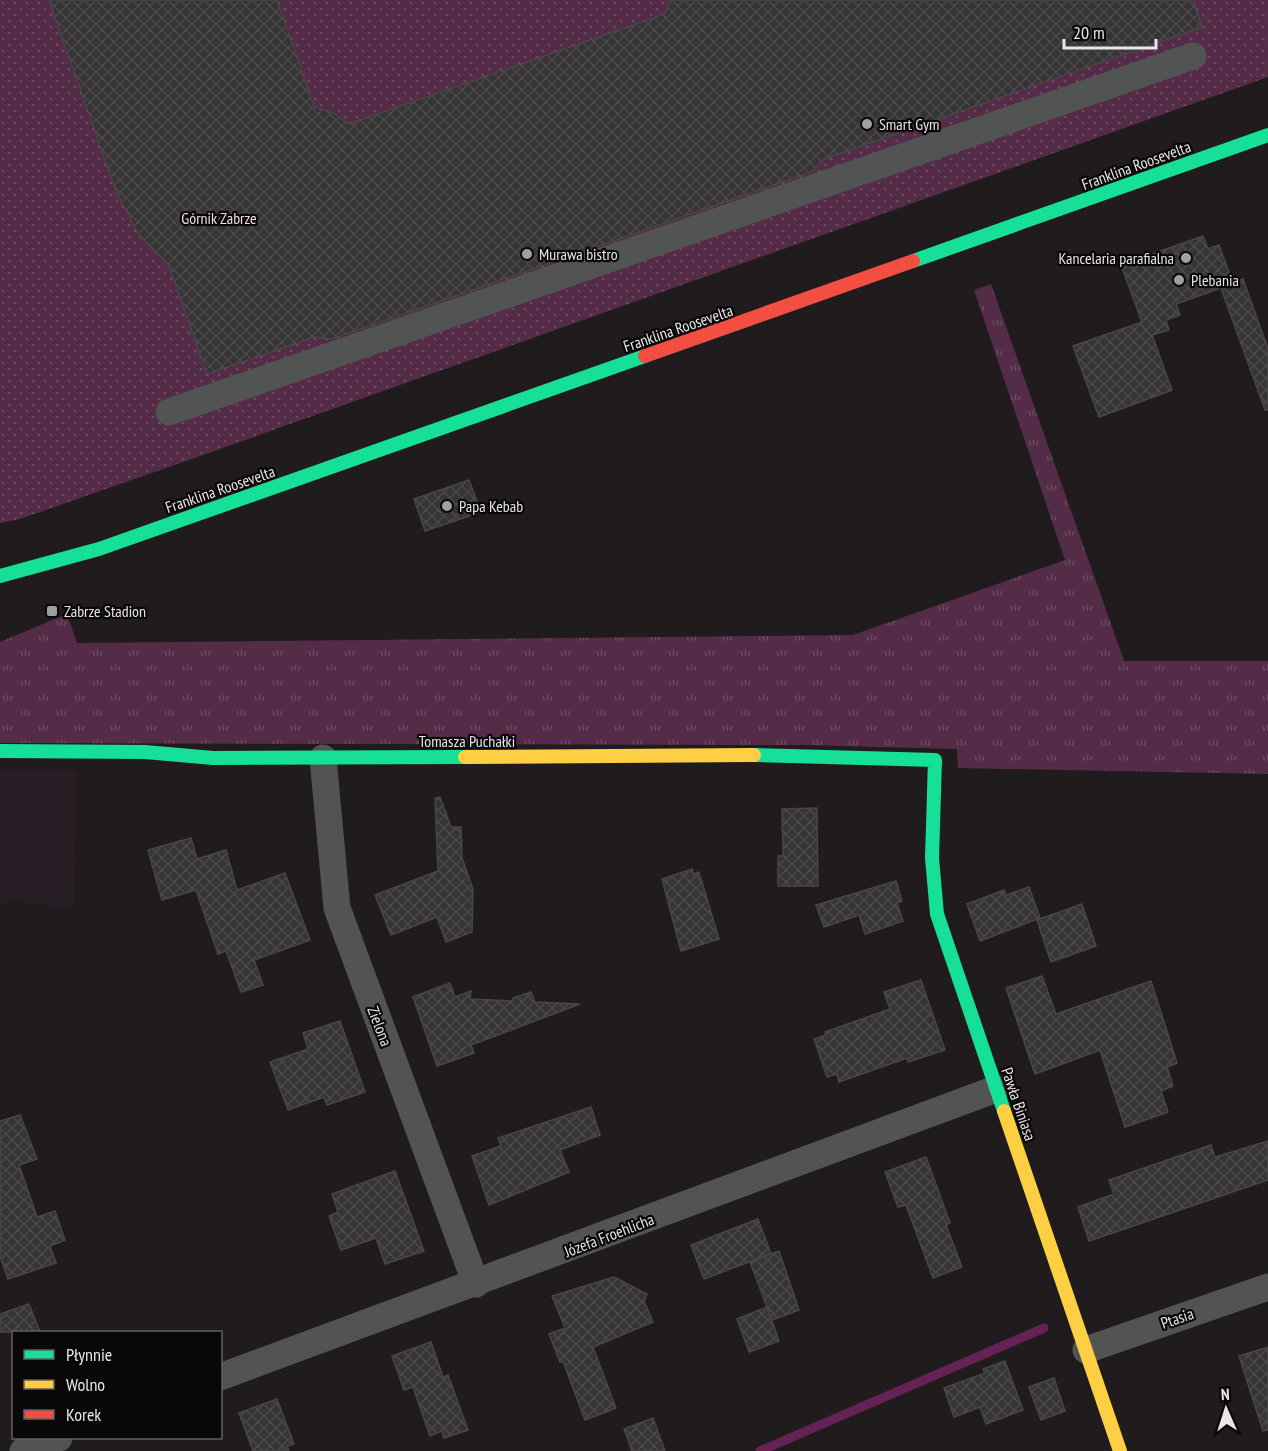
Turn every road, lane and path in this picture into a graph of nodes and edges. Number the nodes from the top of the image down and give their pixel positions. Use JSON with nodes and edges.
{"nodes":[{"id":1,"x":1193,"y":56,"type":"dead end"},
{"id":2,"x":1268,"y":135,"type":"edge"},
{"id":3,"x":169,"y":412,"type":"dead end"},
{"id":4,"x":99,"y":549,"type":"junction"},
{"id":5,"x":0,"y":576,"type":"edge"},
{"id":6,"x":27,"y":583,"type":"dead end"},
{"id":7,"x":0,"y":751,"type":"edge"},
{"id":8,"x":323,"y":758,"type":"junction"},
{"id":9,"x":935,"y":760,"type":"joint"},
{"id":10,"x":996,"y":1089,"type":"junction"},
{"id":11,"x":476,"y":1284,"type":"junction"},
{"id":12,"x":1268,"y":1287,"type":"edge"},
{"id":13,"x":1086,"y":1350,"type":"junction"},
{"id":14,"x":222,"y":1376,"type":"edge"},
{"id":15,"x":54,"y":1439,"type":"edge"},
{"id":16,"x":22,"y":1451,"type":"edge"},
{"id":17,"x":1120,"y":1451,"type":"edge"}],
"edges":[{"from":1,"to":3,"type":"street"},
{"from":2,"to":4,"type":"street","name":"Franklina Roosevelta"},
{"from":4,"to":5,"type":"street","name":"Franklina Roosevelta"},
{"from":4,"to":6,"type":"street","name":"Franklina Roosevelta"},
{"from":7,"to":8,"type":"street","name":"Tomasza Puchałki"},
{"from":8,"to":9,"type":"street","name":"Tomasza Puchałki"},
{"from":8,"to":11,"type":"street","name":"Zielona"},
{"from":9,"to":10,"type":"street","name":"Pawła Biniasa"},
{"from":10,"to":11,"type":"street","name":"Józefa Froehlicha"},
{"from":10,"to":13,"type":"street","name":"Pawła Biniasa"},
{"from":11,"to":14,"type":"street","name":"Józefa Froehlicha"},
{"from":12,"to":13,"type":"street","name":"Ptasia"},
{"from":13,"to":17,"type":"street","name":"Pawła Biniasa"},
{"from":15,"to":16,"type":"street"}]}
